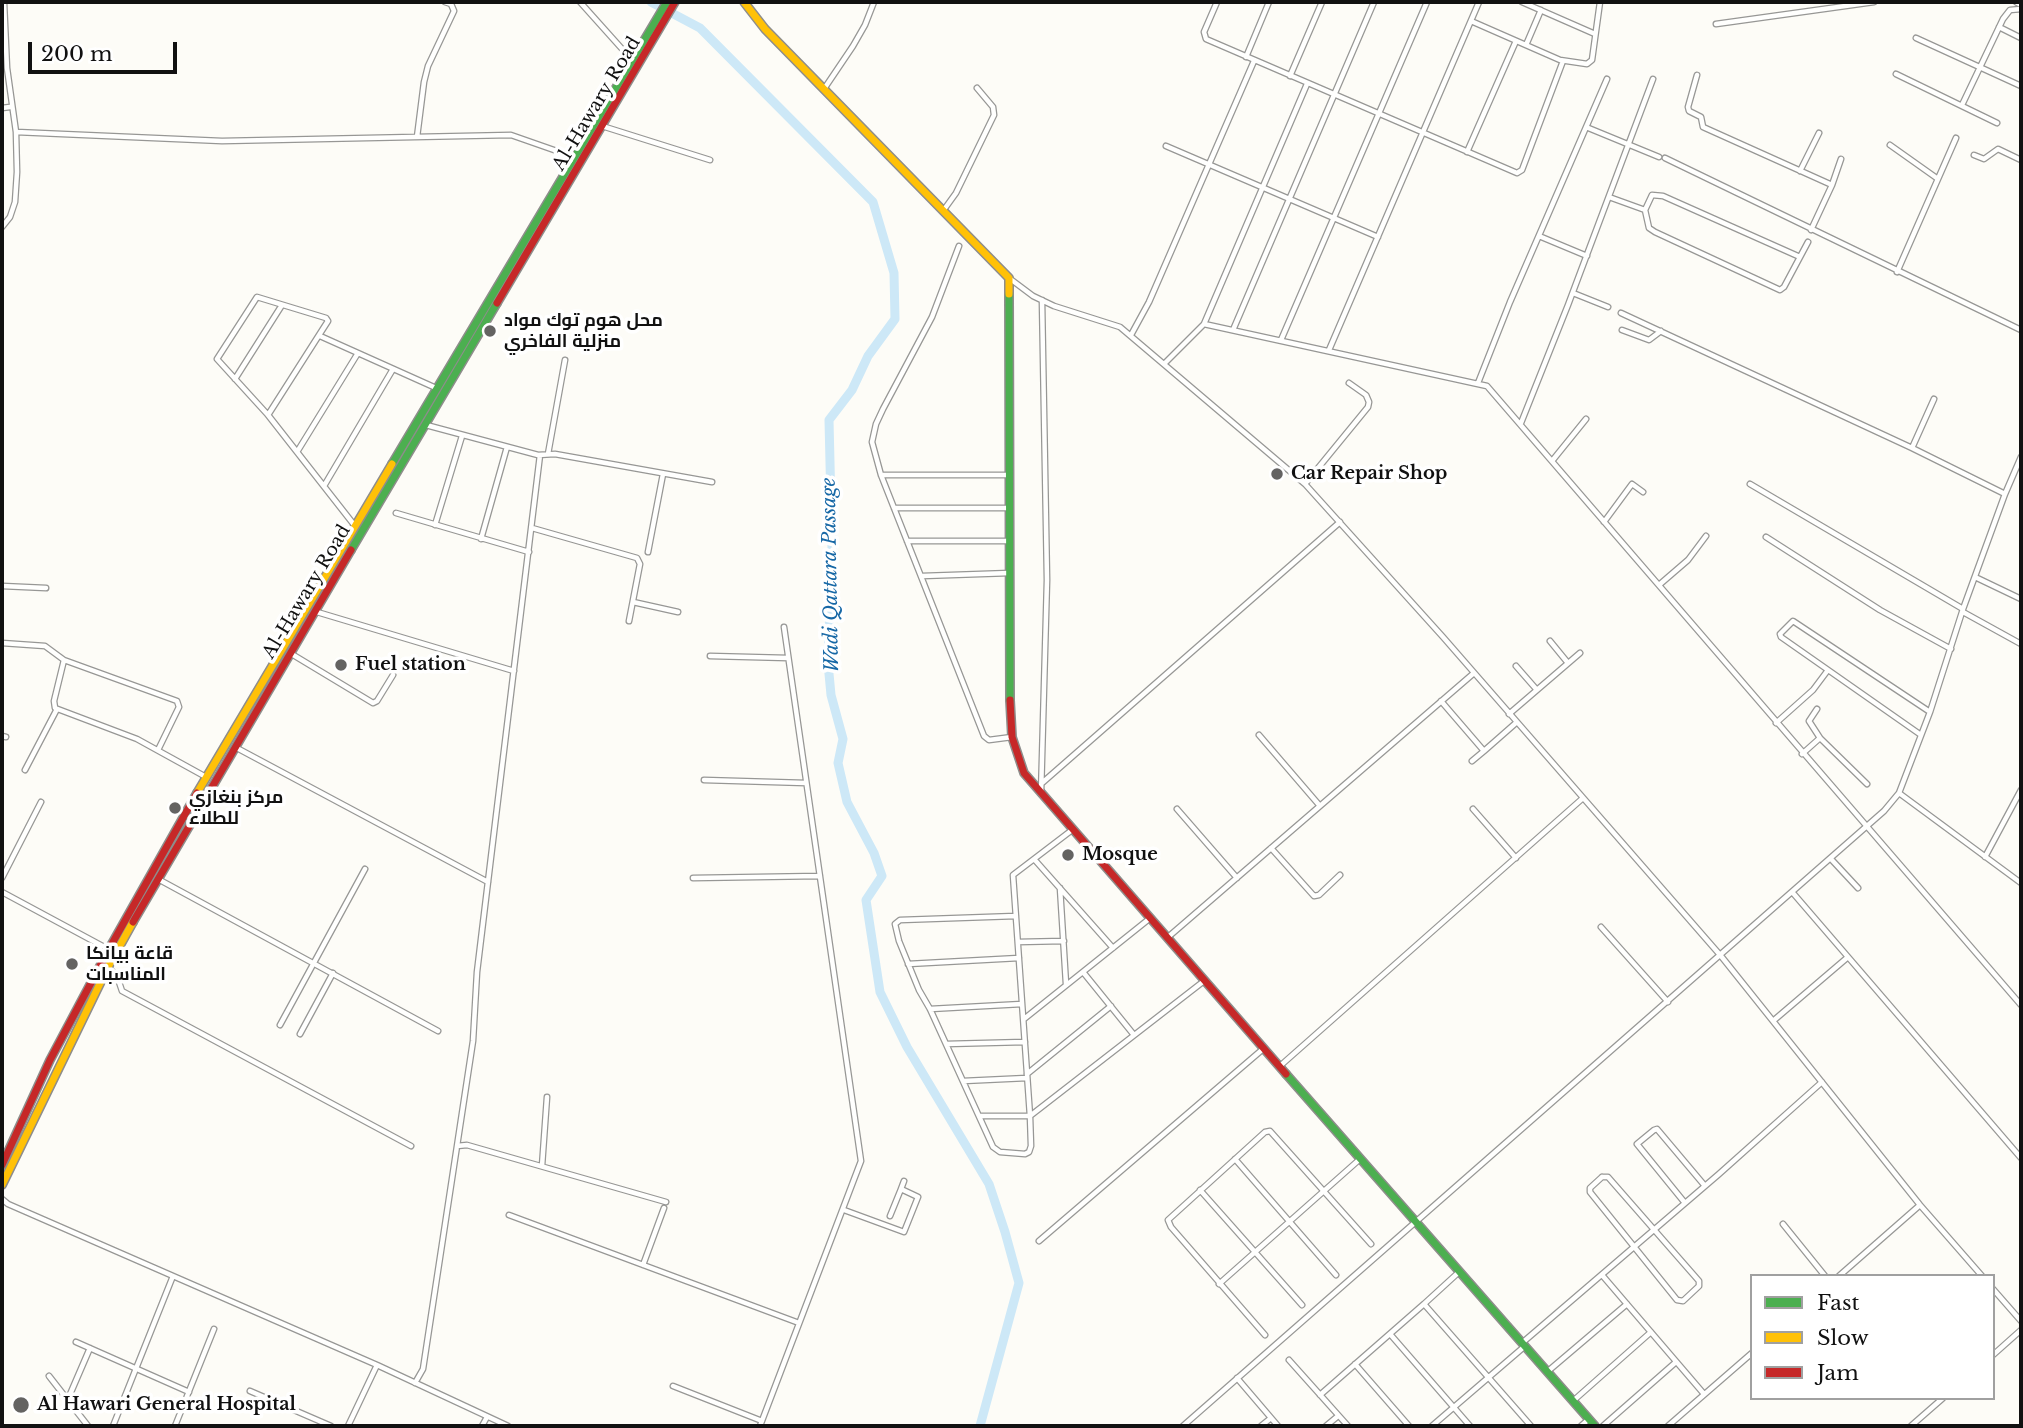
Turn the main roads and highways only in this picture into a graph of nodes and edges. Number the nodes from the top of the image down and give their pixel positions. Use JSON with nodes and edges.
{"nodes":[{"id":1,"x":667,"y":2,"type":"edge"},
{"id":2,"x":676,"y":2,"type":"edge"},
{"id":3,"x":744,"y":2,"type":"edge"},
{"id":4,"x":658,"y":24,"type":"junction"},
{"id":5,"x":478,"y":327,"type":"junction"},
{"id":6,"x":93,"y":989,"type":"junction"},
{"id":7,"x":10,"y":1148,"type":"junction"},
{"id":8,"x":2,"y":1156,"type":"edge"},
{"id":9,"x":2,"y":1165,"type":"edge"},
{"id":10,"x":2,"y":1185,"type":"edge"},
{"id":11,"x":1595,"y":1426,"type":"edge"}],
"edges":[{"from":1,"to":4,"type":"main road"},
{"from":2,"to":4,"type":"main road"},
{"from":3,"to":11,"type":"main road"},
{"from":4,"to":5,"type":"main road","name":"Al-Hawary Road"},
{"from":4,"to":5,"type":"main road","name":"Al-Hawary Road"},
{"from":5,"to":6,"type":"main road","name":"Al-Hawary Road"},
{"from":5,"to":6,"type":"main road","name":"Al-Hawary Road"},
{"from":6,"to":7,"type":"main road","name":"Al-Hawary Road"},
{"from":6,"to":10,"type":"main road","name":"Al-Hawary Road"},
{"from":7,"to":8,"type":"main road"},
{"from":7,"to":9,"type":"main road","name":"Al-Hawary Road"}]}
